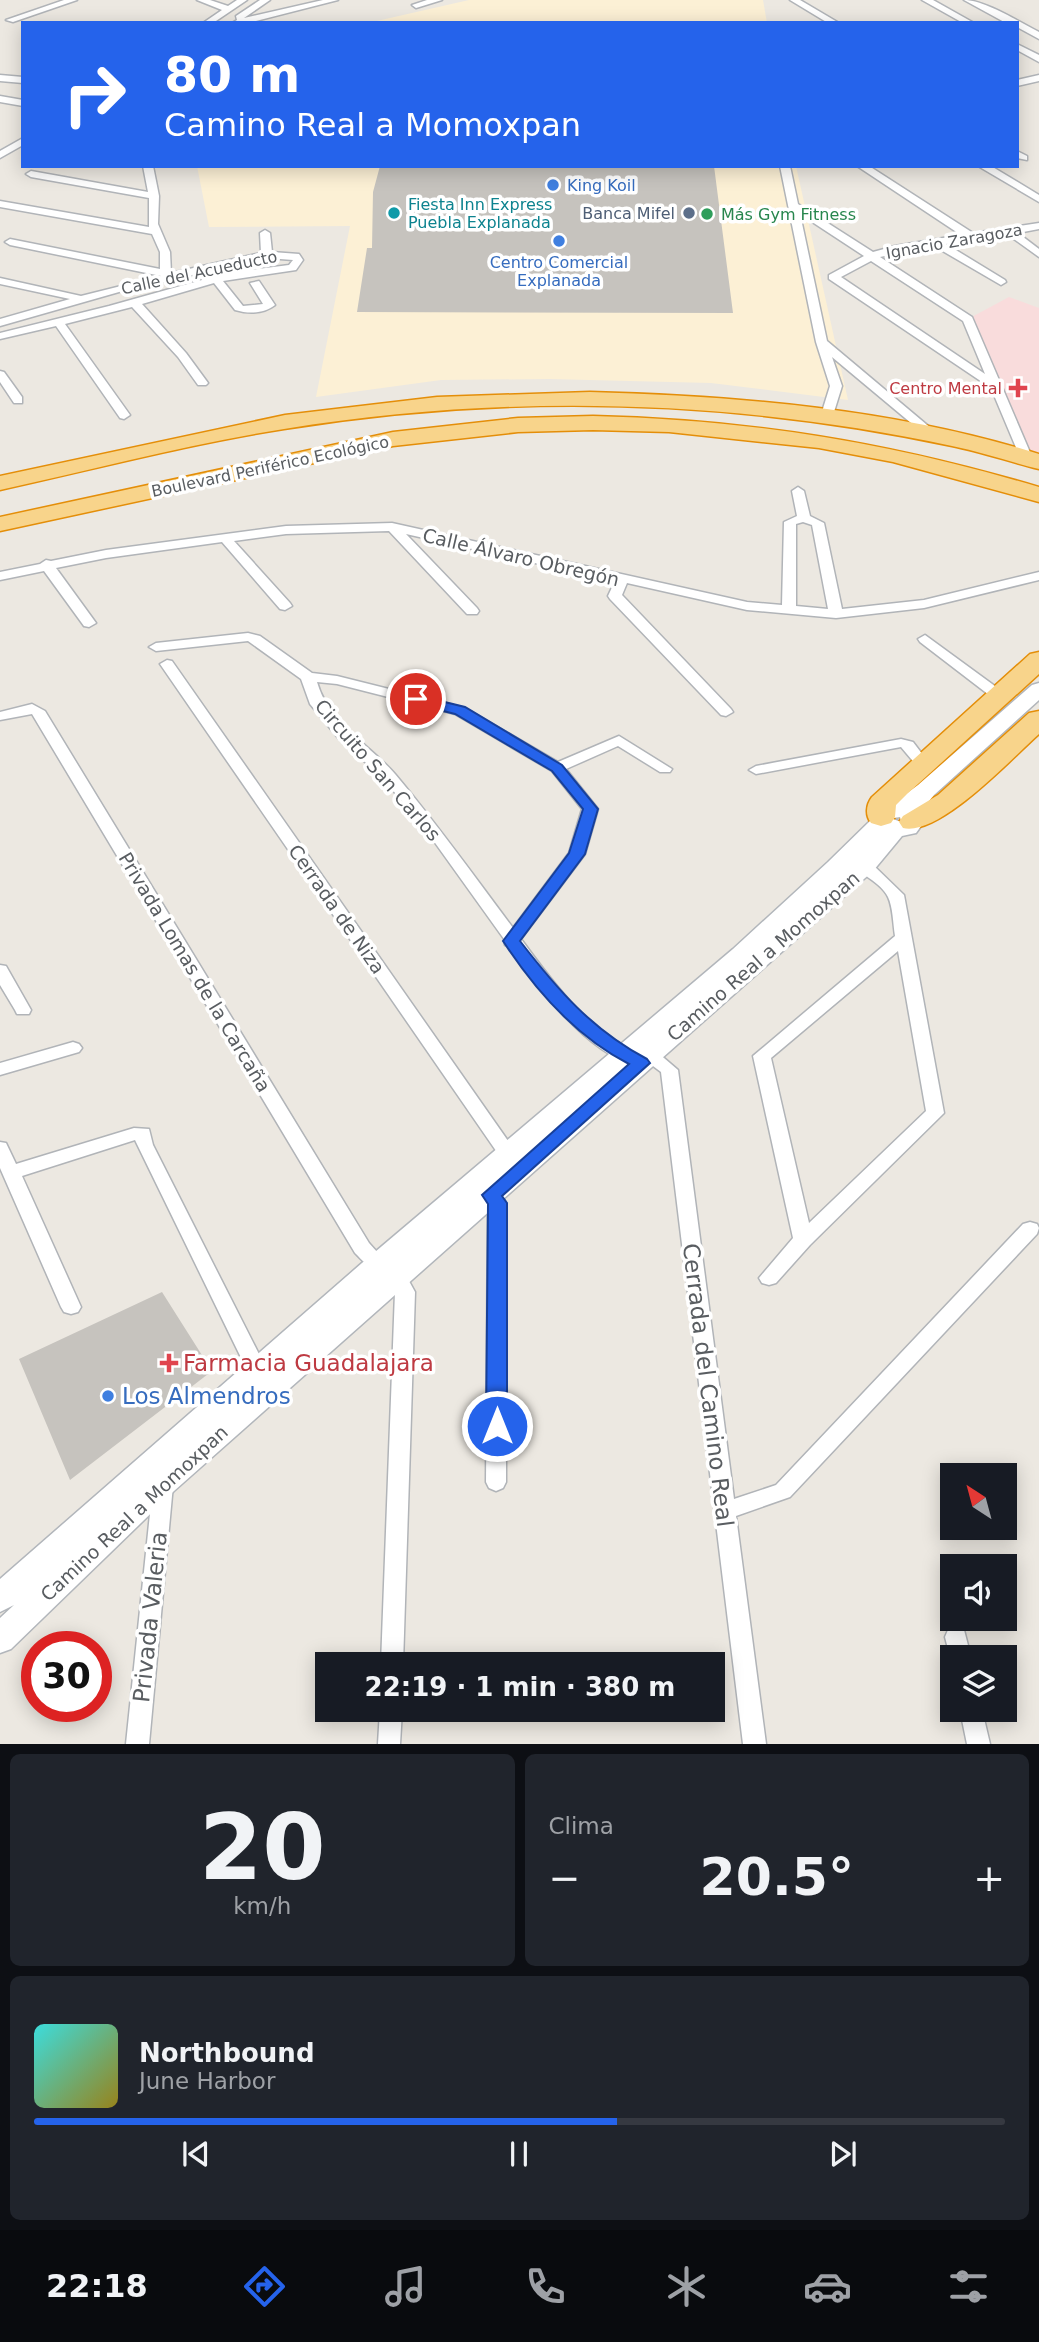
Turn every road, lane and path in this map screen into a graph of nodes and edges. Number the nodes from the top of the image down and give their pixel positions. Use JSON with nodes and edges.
{"nodes":[{"id":1,"x":72,"y":0,"type":"edge"},
{"id":2,"x":201,"y":0,"type":"edge"},
{"id":3,"x":243,"y":0,"type":"edge"},
{"id":4,"x":266,"y":0,"type":"edge"},
{"id":5,"x":334,"y":0,"type":"edge"},
{"id":6,"x":438,"y":0,"type":"edge"},
{"id":7,"x":794,"y":0,"type":"edge"},
{"id":8,"x":926,"y":0,"type":"edge"},
{"id":9,"x":997,"y":0,"type":"edge"},
{"id":10,"x":972,"y":2,"type":"edge"},
{"id":11,"x":416,"y":5,"type":"dead end"},
{"id":12,"x":228,"y":9,"type":"junction"},
{"id":13,"x":210,"y":21,"type":"edge"},
{"id":14,"x":236,"y":21,"type":"edge"},
{"id":15,"x":242,"y":21,"type":"edge"},
{"id":16,"x":831,"y":21,"type":"edge"},
{"id":17,"x":966,"y":21,"type":"edge"},
{"id":18,"x":1012,"y":21,"type":"edge"},
{"id":19,"x":1028,"y":21,"type":"dead end"},
{"id":20,"x":1019,"y":22,"type":"edge"},
{"id":21,"x":21,"y":23,"type":"edge"},
{"id":22,"x":1019,"y":25,"type":"edge"},
{"id":23,"x":1039,"y":36,"type":"edge"},
{"id":24,"x":1019,"y":48,"type":"edge"},
{"id":25,"x":1039,"y":58,"type":"edge"},
{"id":26,"x":1039,"y":69,"type":"edge"},
{"id":27,"x":1019,"y":73,"type":"edge"},
{"id":28,"x":0,"y":78,"type":"edge"},
{"id":29,"x":1039,"y":78,"type":"edge"},
{"id":30,"x":21,"y":80,"type":"edge"},
{"id":31,"x":1019,"y":83,"type":"edge"},
{"id":32,"x":0,"y":99,"type":"edge"},
{"id":33,"x":21,"y":103,"type":"edge"},
{"id":34,"x":21,"y":142,"type":"edge"},
{"id":35,"x":0,"y":155,"type":"edge"},
{"id":36,"x":148,"y":168,"type":"edge"},
{"id":37,"x":785,"y":168,"type":"edge"},
{"id":38,"x":865,"y":168,"type":"edge"},
{"id":39,"x":986,"y":168,"type":"edge"},
{"id":40,"x":31,"y":174,"type":"dead end"},
{"id":41,"x":154,"y":196,"type":"junction"},
{"id":42,"x":1039,"y":199,"type":"edge"},
{"id":43,"x":0,"y":204,"type":"edge"},
{"id":44,"x":793,"y":205,"type":"junction"},
{"id":45,"x":1039,"y":226,"type":"edge"},
{"id":46,"x":155,"y":231,"type":"junction"},
{"id":47,"x":1009,"y":231,"type":"junction"},
{"id":48,"x":265,"y":233,"type":"dead end"},
{"id":49,"x":971,"y":237,"type":"junction"},
{"id":50,"x":10,"y":242,"type":"dead end"},
{"id":51,"x":936,"y":242,"type":"junction"},
{"id":52,"x":1039,"y":254,"type":"edge"},
{"id":53,"x":267,"y":255,"type":"junction"},
{"id":54,"x":872,"y":256,"type":"junction"},
{"id":55,"x":165,"y":275,"type":"junction"},
{"id":56,"x":216,"y":279,"type":"junction"},
{"id":57,"x":0,"y":281,"type":"edge"},
{"id":58,"x":1001,"y":282,"type":"dead end"},
{"id":59,"x":255,"y":283,"type":"dead end"},
{"id":60,"x":80,"y":298,"type":"junction"},
{"id":61,"x":135,"y":303,"type":"junction"},
{"id":62,"x":24,"y":316,"type":"junction"},
{"id":63,"x":58,"y":321,"type":"junction"},
{"id":64,"x":0,"y":323,"type":"edge"},
{"id":65,"x":33,"y":327,"type":"junction"},
{"id":66,"x":0,"y":336,"type":"edge"},
{"id":67,"x":822,"y":342,"type":"junction"},
{"id":68,"x":0,"y":373,"type":"edge"},
{"id":69,"x":202,"y":383,"type":"dead end"},
{"id":70,"x":994,"y":385,"type":"junction"},
{"id":71,"x":18,"y":400,"type":"dead end"},
{"id":72,"x":124,"y":415,"type":"dead end"},
{"id":73,"x":827,"y":415,"type":"junction"},
{"id":74,"x":933,"y":435,"type":"junction"},
{"id":75,"x":1035,"y":459,"type":"edge"},
{"id":76,"x":0,"y":483,"type":"edge"},
{"id":77,"x":797,"y":491,"type":"dead end"},
{"id":78,"x":1039,"y":497,"type":"edge"},
{"id":79,"x":804,"y":518,"type":"junction"},
{"id":80,"x":0,"y":524,"type":"edge"},
{"id":81,"x":392,"y":527,"type":"junction"},
{"id":82,"x":225,"y":538,"type":"junction"},
{"id":83,"x":46,"y":564,"type":"junction"},
{"id":84,"x":0,"y":576,"type":"edge"},
{"id":85,"x":1039,"y":576,"type":"edge"},
{"id":86,"x":622,"y":580,"type":"junction"},
{"id":87,"x":285,"y":607,"type":"dead end"},
{"id":88,"x":789,"y":610,"type":"junction"},
{"id":89,"x":472,"y":611,"type":"dead end"},
{"id":90,"x":836,"y":614,"type":"junction"},
{"id":91,"x":89,"y":623,"type":"dead end"},
{"id":92,"x":925,"y":639,"type":"dead end"},
{"id":93,"x":156,"y":647,"type":"dead end"},
{"id":94,"x":1039,"y":660,"type":"edge"},
{"id":95,"x":167,"y":664,"type":"dead end"},
{"id":96,"x":308,"y":677,"type":"junction"},
{"id":97,"x":1039,"y":689,"type":"edge"},
{"id":98,"x":998,"y":695,"type":"junction"},
{"id":99,"x":726,"y":712,"type":"dead end"},
{"id":100,"x":0,"y":716,"type":"edge"},
{"id":101,"x":1039,"y":719,"type":"edge"},
{"id":102,"x":557,"y":768,"type":"junction"},
{"id":103,"x":665,"y":769,"type":"dead end"},
{"id":104,"x":921,"y":769,"type":"junction"},
{"id":105,"x":757,"y":770,"type":"dead end"},
{"id":106,"x":893,"y":823,"type":"junction"},
{"id":107,"x":865,"y":868,"type":"junction"},
{"id":108,"x":905,"y":936,"type":"junction"},
{"id":109,"x":511,"y":941,"type":"junction"},
{"id":110,"x":0,"y":970,"type":"edge"},
{"id":111,"x":23,"y":1010,"type":"dead end"},
{"id":112,"x":73,"y":1048,"type":"dead end"},
{"id":113,"x":637,"y":1054,"type":"junction"},
{"id":114,"x":0,"y":1069,"type":"edge"},
{"id":115,"x":0,"y":1148,"type":"edge"},
{"id":116,"x":508,"y":1153,"type":"junction"},
{"id":117,"x":12,"y":1172,"type":"junction"},
{"id":118,"x":491,"y":1195,"type":"junction"},
{"id":119,"x":1030,"y":1229,"type":"dead end"},
{"id":120,"x":803,"y":1240,"type":"junction"},
{"id":121,"x":388,"y":1270,"type":"junction"},
{"id":122,"x":769,"y":1278,"type":"dead end"},
{"id":123,"x":71,"y":1307,"type":"dead end"},
{"id":124,"x":257,"y":1370,"type":"junction"},
{"id":125,"x":167,"y":1450,"type":"junction"},
{"id":126,"x":163,"y":1482,"type":"junction"},
{"id":127,"x":496,"y":1482,"type":"dead end"},
{"id":128,"x":724,"y":1511,"type":"junction"},
{"id":129,"x":0,"y":1598,"type":"edge"},
{"id":130,"x":0,"y":1639,"type":"edge"},
{"id":131,"x":392,"y":1652,"type":"edge"},
{"id":132,"x":390,"y":1722,"type":"edge"},
{"id":133,"x":974,"y":1722,"type":"edge"},
{"id":134,"x":137,"y":1744,"type":"edge"},
{"id":135,"x":389,"y":1744,"type":"edge"},
{"id":136,"x":755,"y":1744,"type":"edge"},
{"id":137,"x":979,"y":1744,"type":"edge"}],
"edges":[{"from":1,"to":21,"type":"street"},
{"from":2,"to":12,"type":"street"},
{"from":3,"to":12,"type":"street"},
{"from":4,"to":14,"type":"street"},
{"from":5,"to":15,"type":"street"},
{"from":6,"to":11,"type":"street"},
{"from":7,"to":16,"type":"street"},
{"from":8,"to":17,"type":"street"},
{"from":9,"to":10,"type":"street"},
{"from":10,"to":18,"type":"street"},
{"from":12,"to":13,"type":"street"},
{"from":19,"to":20,"type":"street"},
{"from":22,"to":23,"type":"street"},
{"from":24,"to":25,"type":"street"},
{"from":26,"to":27,"type":"street"},
{"from":28,"to":30,"type":"street"},
{"from":29,"to":31,"type":"street"},
{"from":32,"to":33,"type":"street"},
{"from":34,"to":35,"type":"street"},
{"from":36,"to":41,"type":"street"},
{"from":37,"to":44,"type":"street"},
{"from":38,"to":49,"type":"street"},
{"from":39,"to":42,"type":"street"},
{"from":40,"to":41,"type":"street"},
{"from":41,"to":46,"type":"street"},
{"from":43,"to":46,"type":"street"},
{"from":44,"to":54,"type":"street"},
{"from":44,"to":67,"type":"street"},
{"from":45,"to":47,"type":"street","name":"Ignacio Zaragoza"},
{"from":46,"to":55,"type":"street"},
{"from":47,"to":49,"type":"street","name":"Ignacio Zaragoza"},
{"from":47,"to":52,"type":"street"},
{"from":48,"to":53,"type":"street"},
{"from":49,"to":51,"type":"street","name":"Ignacio Zaragoza"},
{"from":50,"to":55,"type":"street"},
{"from":51,"to":54,"type":"street","name":"Ignacio Zaragoza"},
{"from":51,"to":58,"type":"street"},
{"from":53,"to":55,"type":"street","name":"Calle del Acueducto"},
{"from":53,"to":56,"type":"street","name":"Calle del Acueducto"},
{"from":54,"to":70,"type":"street"},
{"from":54,"to":70,"type":"street","name":"Ignacio Zaragoza"},
{"from":55,"to":60,"type":"street","name":"Calle del Acueducto"},
{"from":56,"to":59,"type":"street"},
{"from":56,"to":61,"type":"street","name":"Calle del Acueducto"},
{"from":57,"to":60,"type":"street"},
{"from":60,"to":62,"type":"street","name":"Calle del Acueducto"},
{"from":61,"to":63,"type":"street","name":"Calle del Acueducto"},
{"from":61,"to":69,"type":"street"},
{"from":62,"to":64,"type":"street","name":"Calle del Acueducto"},
{"from":62,"to":65,"type":"street"},
{"from":63,"to":65,"type":"street","name":"Calle del Acueducto"},
{"from":63,"to":72,"type":"street"},
{"from":65,"to":66,"type":"street","name":"Calle del Acueducto"},
{"from":67,"to":73,"type":"street"},
{"from":67,"to":74,"type":"street"},
{"from":68,"to":71,"type":"street"},
{"from":70,"to":75,"type":"street"},
{"from":73,"to":74,"type":"highway","name":"Boulevard Periférico Ecológico"},
{"from":73,"to":76,"type":"highway","name":"Boulevard Periférico Ecológico"},
{"from":74,"to":75,"type":"highway","name":"Boulevard Periférico Ecológico"},
{"from":77,"to":79,"type":"street"},
{"from":78,"to":80,"type":"highway","name":"Boulevard Periférico Ecológico"},
{"from":79,"to":88,"type":"street"},
{"from":79,"to":90,"type":"street"},
{"from":81,"to":82,"type":"street","name":"Calle Álvaro Obregón"},
{"from":81,"to":86,"type":"street","name":"Calle Álvaro Obregón"},
{"from":81,"to":89,"type":"street"},
{"from":82,"to":83,"type":"street","name":"Calle Álvaro Obregón"},
{"from":82,"to":87,"type":"street"},
{"from":83,"to":84,"type":"street","name":"Calle Álvaro Obregón"},
{"from":83,"to":91,"type":"street"},
{"from":85,"to":90,"type":"street","name":"Calle Álvaro Obregón"},
{"from":86,"to":88,"type":"street","name":"Calle Álvaro Obregón"},
{"from":86,"to":99,"type":"street"},
{"from":88,"to":90,"type":"street","name":"Calle Álvaro Obregón"},
{"from":92,"to":98,"type":"street"},
{"from":93,"to":96,"type":"street"},
{"from":94,"to":98,"type":"highway"},
{"from":95,"to":116,"type":"street","name":"Cerrada de Niza"},
{"from":96,"to":102,"type":"street","name":"Circuito San Carlos"},
{"from":96,"to":109,"type":"street","name":"Circuito San Carlos"},
{"from":97,"to":104,"type":"street"},
{"from":98,"to":104,"type":"highway"},
{"from":100,"to":121,"type":"street","name":"Privada Lomas de la Carcaña"},
{"from":101,"to":106,"type":"highway"},
{"from":102,"to":103,"type":"street"},
{"from":102,"to":109,"type":"street","name":"Circuito San Carlos"},
{"from":104,"to":105,"type":"street"},
{"from":104,"to":106,"type":"highway"},
{"from":106,"to":107,"type":"street","name":"Camino Real a Momoxpan"},
{"from":107,"to":108,"type":"street"},
{"from":107,"to":113,"type":"street","name":"Camino Real a Momoxpan"},
{"from":108,"to":120,"type":"street"},
{"from":108,"to":120,"type":"street"},
{"from":109,"to":113,"type":"street","name":"Circuito San Carlos"},
{"from":110,"to":111,"type":"street"},
{"from":112,"to":114,"type":"street"},
{"from":113,"to":116,"type":"street","name":"Camino Real a Momoxpan"},
{"from":113,"to":118,"type":"street","name":"Camino Real a Momoxpan"},
{"from":113,"to":128,"type":"street","name":"Cerrada del Camino Real"},
{"from":115,"to":117,"type":"street"},
{"from":116,"to":121,"type":"street","name":"Camino Real a Momoxpan"},
{"from":117,"to":123,"type":"street"},
{"from":117,"to":124,"type":"street"},
{"from":118,"to":121,"type":"street","name":"Camino Real a Momoxpan"},
{"from":118,"to":127,"type":"street"},
{"from":119,"to":128,"type":"street"},
{"from":120,"to":122,"type":"street"},
{"from":121,"to":124,"type":"street","name":"Camino Real a Momoxpan"},
{"from":121,"to":126,"type":"street","name":"Camino Real a Momoxpan"},
{"from":121,"to":131,"type":"street"},
{"from":124,"to":125,"type":"street","name":"Camino Real a Momoxpan"},
{"from":125,"to":126,"type":"street","name":"Privada Valeria"},
{"from":125,"to":129,"type":"street","name":"Camino Real a Momoxpan"},
{"from":126,"to":130,"type":"street","name":"Camino Real a Momoxpan"},
{"from":126,"to":134,"type":"street","name":"Privada Valeria"},
{"from":128,"to":136,"type":"street","name":"Cerrada del Camino Real"},
{"from":132,"to":135,"type":"street"},
{"from":133,"to":137,"type":"street"}]}
